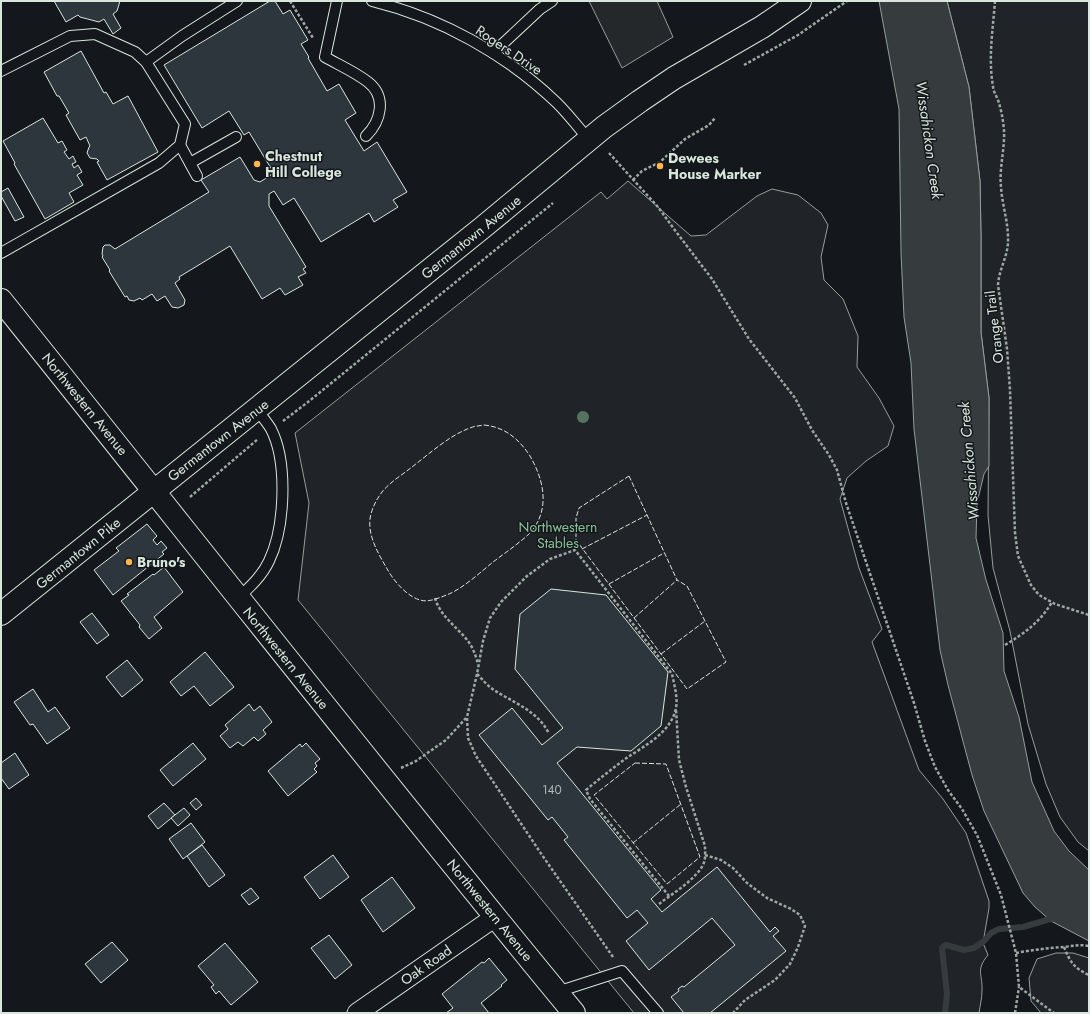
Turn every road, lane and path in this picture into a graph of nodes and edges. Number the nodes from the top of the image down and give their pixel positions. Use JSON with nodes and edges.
{"nodes":[{"id":1,"x":237,"y":1,"type":"edge"},
{"id":2,"x":290,"y":1,"type":"edge"},
{"id":3,"x":337,"y":1,"type":"edge"},
{"id":4,"x":372,"y":1,"type":"edge"},
{"id":5,"x":552,"y":1,"type":"edge"},
{"id":6,"x":800,"y":1,"type":"edge"},
{"id":7,"x":848,"y":1,"type":"edge"},
{"id":8,"x":995,"y":1,"type":"edge"},
{"id":9,"x":493,"y":52,"type":"junction"},
{"id":10,"x":325,"y":57,"type":"junction"},
{"id":11,"x":146,"y":62,"type":"junction"},
{"id":12,"x":743,"y":65,"type":"dead end"},
{"id":13,"x":1,"y":71,"type":"edge"},
{"id":14,"x":715,"y":118,"type":"dead end"},
{"id":15,"x":366,"y":136,"type":"dead end"},
{"id":16,"x":236,"y":137,"type":"dead end"},
{"id":17,"x":589,"y":140,"type":"junction"},
{"id":18,"x":180,"y":145,"type":"junction"},
{"id":19,"x":609,"y":153,"type":"dead end"},
{"id":20,"x":190,"y":163,"type":"junction"},
{"id":21,"x":197,"y":176,"type":"dead end"},
{"id":22,"x":633,"y":180,"type":"junction"},
{"id":23,"x":553,"y":203,"type":"dead end"},
{"id":24,"x":1,"y":253,"type":"edge"},
{"id":25,"x":1,"y":300,"type":"edge"},
{"id":26,"x":257,"y":409,"type":"junction"},
{"id":27,"x":271,"y":430,"type":"junction"},
{"id":28,"x":154,"y":490,"type":"junction"},
{"id":29,"x":190,"y":497,"type":"dead end"},
{"id":30,"x":238,"y":598,"type":"junction"},
{"id":31,"x":435,"y":598,"type":"dead end"},
{"id":32,"x":1052,"y":602,"type":"junction"},
{"id":33,"x":1,"y":614,"type":"edge"},
{"id":34,"x":1089,"y":615,"type":"edge"},
{"id":35,"x":1005,"y":644,"type":"dead end"},
{"id":36,"x":478,"y":667,"type":"junction"},
{"id":37,"x":477,"y":674,"type":"junction"},
{"id":38,"x":676,"y":707,"type":"junction"},
{"id":39,"x":467,"y":717,"type":"junction"},
{"id":40,"x":549,"y":734,"type":"dead end"},
{"id":41,"x":382,"y":777,"type":"junction"},
{"id":42,"x":705,"y":856,"type":"junction"},
{"id":43,"x":669,"y":896,"type":"junction"},
{"id":44,"x":659,"y":904,"type":"dead end"},
{"id":45,"x":495,"y":917,"type":"junction"},
{"id":46,"x":1089,"y":946,"type":"edge"},
{"id":47,"x":1064,"y":947,"type":"junction"},
{"id":48,"x":1016,"y":953,"type":"junction"},
{"id":49,"x":622,"y":970,"type":"junction"},
{"id":50,"x":1089,"y":975,"type":"edge"},
{"id":51,"x":1019,"y":987,"type":"junction"},
{"id":52,"x":557,"y":992,"type":"junction"},
{"id":53,"x":358,"y":1013,"type":"edge"},
{"id":54,"x":574,"y":1013,"type":"edge"},
{"id":55,"x":658,"y":1013,"type":"edge"},
{"id":56,"x":733,"y":1013,"type":"edge"},
{"id":57,"x":1015,"y":1013,"type":"edge"},
{"id":58,"x":1054,"y":1013,"type":"edge"}],
"edges":[{"from":1,"to":11,"type":"lane"},
{"from":2,"to":10,"type":"path"},
{"from":3,"to":10,"type":"lane"},
{"from":4,"to":9,"type":"lane","name":"Rogers Drive"},
{"from":5,"to":9,"type":"lane"},
{"from":6,"to":17,"type":"main road","name":"Germantown Avenue"},
{"from":7,"to":12,"type":"path"},
{"from":8,"to":32,"type":"path","name":"Orange Trail"},
{"from":9,"to":17,"type":"lane","name":"Rogers Drive"},
{"from":10,"to":15,"type":"lane"},
{"from":11,"to":13,"type":"lane"},
{"from":11,"to":18,"type":"lane"},
{"from":14,"to":22,"type":"path"},
{"from":16,"to":20,"type":"lane"},
{"from":17,"to":26,"type":"main road","name":"Germantown Avenue"},
{"from":18,"to":20,"type":"lane"},
{"from":18,"to":24,"type":"lane"},
{"from":19,"to":22,"type":"path"},
{"from":20,"to":21,"type":"lane"},
{"from":22,"to":48,"type":"path"},
{"from":23,"to":27,"type":"path"},
{"from":25,"to":28,"type":"main road","name":"Northwestern Avenue"},
{"from":26,"to":27,"type":"lane"},
{"from":26,"to":28,"type":"main road","name":"Germantown Avenue"},
{"from":27,"to":29,"type":"path"},
{"from":27,"to":30,"type":"lane"},
{"from":28,"to":30,"type":"main road","name":"Northwestern Avenue"},
{"from":28,"to":33,"type":"main road","name":"Germantown Pike"},
{"from":30,"to":41,"type":"main road","name":"Northwestern Avenue"},
{"from":31,"to":36,"type":"path"},
{"from":32,"to":34,"type":"path","name":"Orange Trail"},
{"from":32,"to":35,"type":"path"},
{"from":36,"to":37,"type":"path"},
{"from":36,"to":38,"type":"path"},
{"from":37,"to":39,"type":"path"},
{"from":37,"to":40,"type":"path"},
{"from":38,"to":42,"type":"path"},
{"from":38,"to":43,"type":"path"},
{"from":39,"to":41,"type":"path"},
{"from":39,"to":49,"type":"path"},
{"from":41,"to":45,"type":"main road","name":"Northwestern Avenue"},
{"from":42,"to":43,"type":"path"},
{"from":42,"to":56,"type":"path"},
{"from":43,"to":44,"type":"path"},
{"from":45,"to":52,"type":"main road","name":"Northwestern Avenue"},
{"from":45,"to":53,"type":"street","name":"Oak Road"},
{"from":46,"to":47,"type":"path"},
{"from":47,"to":48,"type":"path"},
{"from":47,"to":50,"type":"path"},
{"from":48,"to":51,"type":"path"},
{"from":49,"to":52,"type":"lane"},
{"from":49,"to":55,"type":"lane"},
{"from":51,"to":57,"type":"path"},
{"from":51,"to":58,"type":"path"},
{"from":52,"to":54,"type":"main road","name":"Northwestern Avenue"}]}
